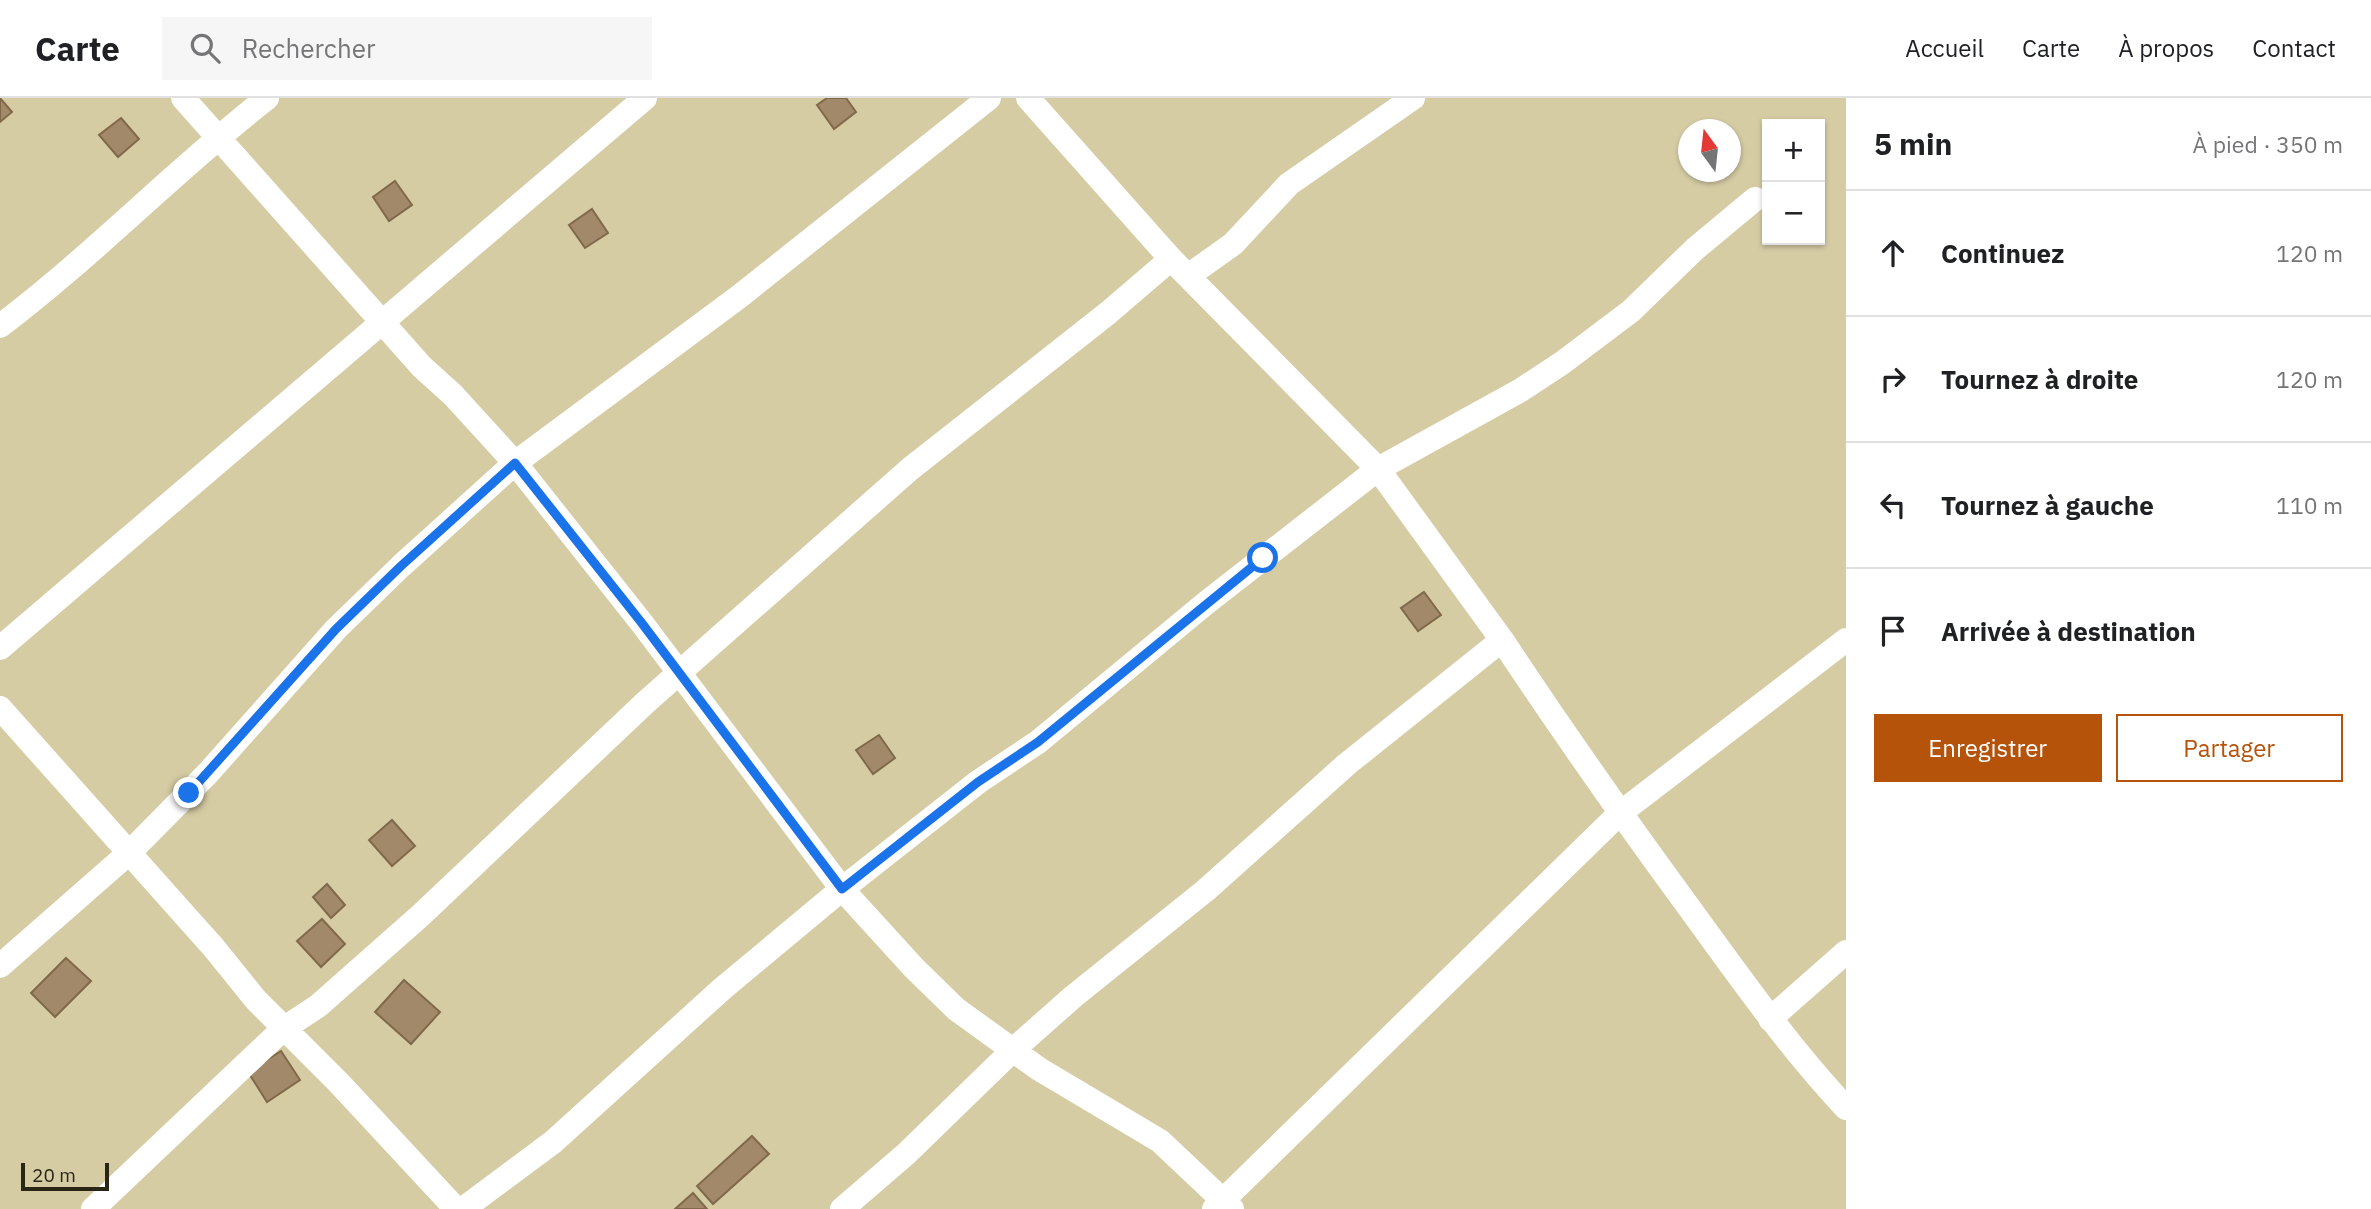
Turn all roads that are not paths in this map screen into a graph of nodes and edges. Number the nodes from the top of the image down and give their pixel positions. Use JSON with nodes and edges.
{"nodes":[{"id":1,"x":183,"y":98,"type":"edge"},
{"id":2,"x":267,"y":98,"type":"edge"},
{"id":3,"x":645,"y":98,"type":"edge"},
{"id":4,"x":989,"y":98,"type":"edge"},
{"id":5,"x":1028,"y":98,"type":"edge"},
{"id":6,"x":1413,"y":98,"type":"edge"},
{"id":7,"x":218,"y":136,"type":"junction"},
{"id":8,"x":1755,"y":199,"type":"dead end"},
{"id":9,"x":1179,"y":267,"type":"junction"},
{"id":10,"x":383,"y":323,"type":"junction"},
{"id":11,"x":0,"y":326,"type":"edge"},
{"id":12,"x":515,"y":463,"type":"junction"},
{"id":13,"x":1378,"y":469,"type":"junction"},
{"id":14,"x":1502,"y":640,"type":"junction"},
{"id":15,"x":1846,"y":640,"type":"edge"},
{"id":16,"x":0,"y":648,"type":"edge"},
{"id":17,"x":680,"y":674,"type":"junction"},
{"id":18,"x":0,"y":708,"type":"edge"},
{"id":19,"x":1619,"y":814,"type":"junction"},
{"id":20,"x":130,"y":852,"type":"junction"},
{"id":21,"x":842,"y":889,"type":"junction"},
{"id":22,"x":1846,"y":951,"type":"edge"},
{"id":23,"x":0,"y":966,"type":"edge"},
{"id":24,"x":1770,"y":1019,"type":"junction"},
{"id":25,"x":283,"y":1029,"type":"junction"},
{"id":26,"x":1014,"y":1049,"type":"junction"},
{"id":27,"x":1846,"y":1108,"type":"edge"},
{"id":28,"x":1223,"y":1206,"type":"edge"},
{"id":29,"x":93,"y":1209,"type":"edge"},
{"id":30,"x":456,"y":1209,"type":"edge"},
{"id":31,"x":463,"y":1209,"type":"edge"},
{"id":32,"x":842,"y":1209,"type":"edge"}],
"edges":[{"from":1,"to":7,"type":"street"},
{"from":2,"to":7,"type":"street"},
{"from":3,"to":10,"type":"street"},
{"from":4,"to":12,"type":"street"},
{"from":5,"to":9,"type":"street"},
{"from":6,"to":9,"type":"street"},
{"from":7,"to":10,"type":"street"},
{"from":7,"to":11,"type":"street"},
{"from":8,"to":13,"type":"street"},
{"from":9,"to":13,"type":"street"},
{"from":9,"to":17,"type":"street"},
{"from":10,"to":12,"type":"street"},
{"from":10,"to":16,"type":"street"},
{"from":12,"to":17,"type":"street"},
{"from":12,"to":20,"type":"street"},
{"from":13,"to":14,"type":"street"},
{"from":13,"to":21,"type":"street"},
{"from":14,"to":19,"type":"street"},
{"from":14,"to":26,"type":"street"},
{"from":15,"to":19,"type":"street"},
{"from":17,"to":21,"type":"street"},
{"from":17,"to":25,"type":"street"},
{"from":18,"to":20,"type":"street"},
{"from":19,"to":24,"type":"street"},
{"from":19,"to":28,"type":"street"},
{"from":20,"to":23,"type":"street"},
{"from":20,"to":25,"type":"street"},
{"from":21,"to":26,"type":"street"},
{"from":21,"to":31,"type":"street"},
{"from":22,"to":24,"type":"street"},
{"from":24,"to":27,"type":"street"},
{"from":25,"to":29,"type":"street"},
{"from":25,"to":30,"type":"street"},
{"from":26,"to":28,"type":"street"},
{"from":26,"to":32,"type":"street"}]}
